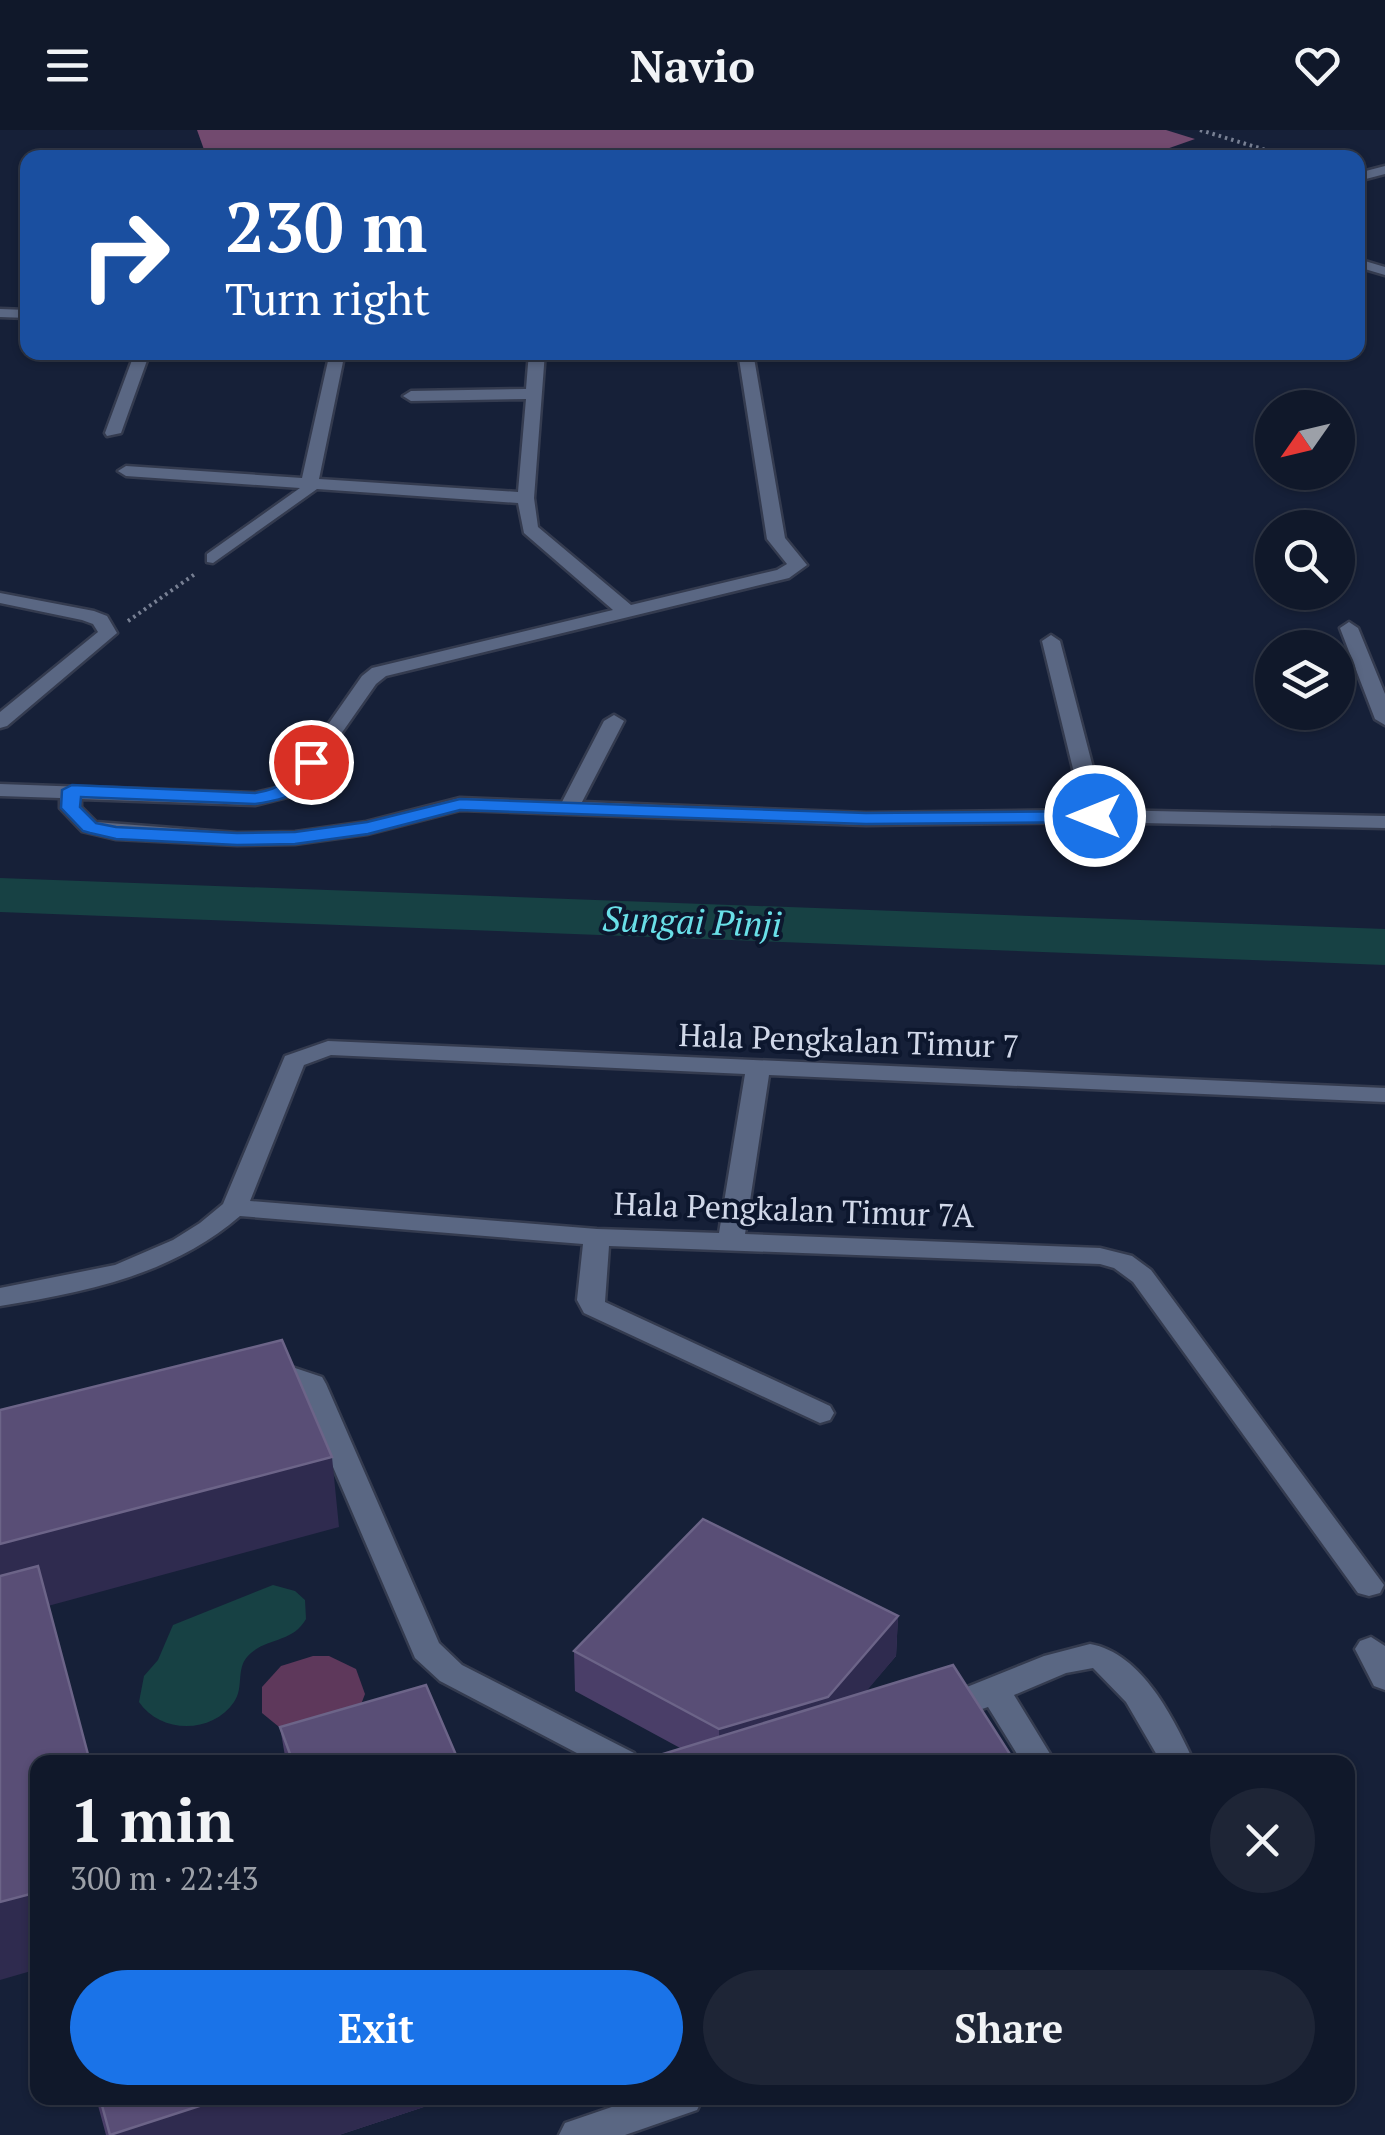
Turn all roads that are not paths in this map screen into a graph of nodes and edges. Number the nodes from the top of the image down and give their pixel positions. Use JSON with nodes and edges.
{"nodes":[{"id":1,"x":140,"y":360,"type":"edge"},
{"id":2,"x":336,"y":360,"type":"edge"},
{"id":3,"x":536,"y":360,"type":"edge"},
{"id":4,"x":747,"y":360,"type":"edge"},
{"id":5,"x":534,"y":394,"type":"junction"},
{"id":6,"x":411,"y":396,"type":"dead end"},
{"id":7,"x":113,"y":433,"type":"dead end"},
{"id":8,"x":126,"y":471,"type":"dead end"},
{"id":9,"x":310,"y":484,"type":"junction"},
{"id":10,"x":526,"y":498,"type":"junction"},
{"id":11,"x":213,"y":558,"type":"dead end"},
{"id":12,"x":0,"y":598,"type":"edge"},
{"id":13,"x":626,"y":611,"type":"junction"},
{"id":14,"x":1349,"y":628,"type":"dead end"},
{"id":15,"x":1051,"y":641,"type":"dead end"},
{"id":16,"x":1385,"y":719,"type":"edge"},
{"id":17,"x":614,"y":721,"type":"dead end"},
{"id":18,"x":0,"y":722,"type":"edge"},
{"id":19,"x":0,"y":790,"type":"edge"},
{"id":20,"x":72,"y":790,"type":"junction"},
{"id":21,"x":569,"y":808,"type":"junction"},
{"id":22,"x":1095,"y":816,"type":"junction"},
{"id":23,"x":1385,"y":822,"type":"edge"},
{"id":24,"x":758,"y":1069,"type":"junction"},
{"id":25,"x":1385,"y":1095,"type":"edge"},
{"id":26,"x":234,"y":1208,"type":"junction"},
{"id":27,"x":598,"y":1236,"type":"junction"},
{"id":28,"x":731,"y":1241,"type":"junction"},
{"id":29,"x":0,"y":1297,"type":"edge"},
{"id":30,"x":227,"y":1387,"type":"edge"},
{"id":31,"x":820,"y":1413,"type":"dead end"},
{"id":32,"x":1369,"y":1585,"type":"dead end"},
{"id":33,"x":1371,"y":1648,"type":"dead end"},
{"id":34,"x":1385,"y":1678,"type":"edge"},
{"id":35,"x":996,"y":1693,"type":"junction"},
{"id":36,"x":913,"y":1719,"type":"edge"},
{"id":37,"x":608,"y":1755,"type":"edge"},
{"id":38,"x":1036,"y":1755,"type":"edge"},
{"id":39,"x":1174,"y":1755,"type":"edge"},
{"id":40,"x":666,"y":2105,"type":"edge"},
{"id":41,"x":592,"y":2133,"type":"edge"}],
"edges":[{"from":1,"to":7,"type":"street"},
{"from":2,"to":9,"type":"street"},
{"from":3,"to":5,"type":"street"},
{"from":4,"to":13,"type":"street"},
{"from":5,"to":6,"type":"street"},
{"from":5,"to":10,"type":"street"},
{"from":8,"to":9,"type":"street"},
{"from":9,"to":10,"type":"street"},
{"from":9,"to":11,"type":"street"},
{"from":10,"to":13,"type":"street"},
{"from":12,"to":18,"type":"street"},
{"from":13,"to":20,"type":"street"},
{"from":14,"to":16,"type":"street"},
{"from":15,"to":22,"type":"street"},
{"from":17,"to":21,"type":"street"},
{"from":19,"to":20,"type":"street"},
{"from":20,"to":21,"type":"street"},
{"from":21,"to":22,"type":"street"},
{"from":22,"to":23,"type":"street"},
{"from":24,"to":25,"type":"street","name":"Hala Pengkalan Timur 7"},
{"from":24,"to":26,"type":"street","name":"Hala Pengkalan Timur 7"},
{"from":24,"to":28,"type":"street"},
{"from":26,"to":27,"type":"street","name":"Hala Pengkalan Timur 7A"},
{"from":26,"to":29,"type":"street"},
{"from":27,"to":28,"type":"street","name":"Hala Pengkalan Timur 7A"},
{"from":27,"to":31,"type":"street"},
{"from":28,"to":32,"type":"street","name":"Hala Pengkalan Timur 7A"},
{"from":30,"to":37,"type":"street"},
{"from":33,"to":34,"type":"street"},
{"from":35,"to":36,"type":"street"},
{"from":35,"to":38,"type":"street"},
{"from":35,"to":39,"type":"street"},
{"from":40,"to":41,"type":"street"}]}
